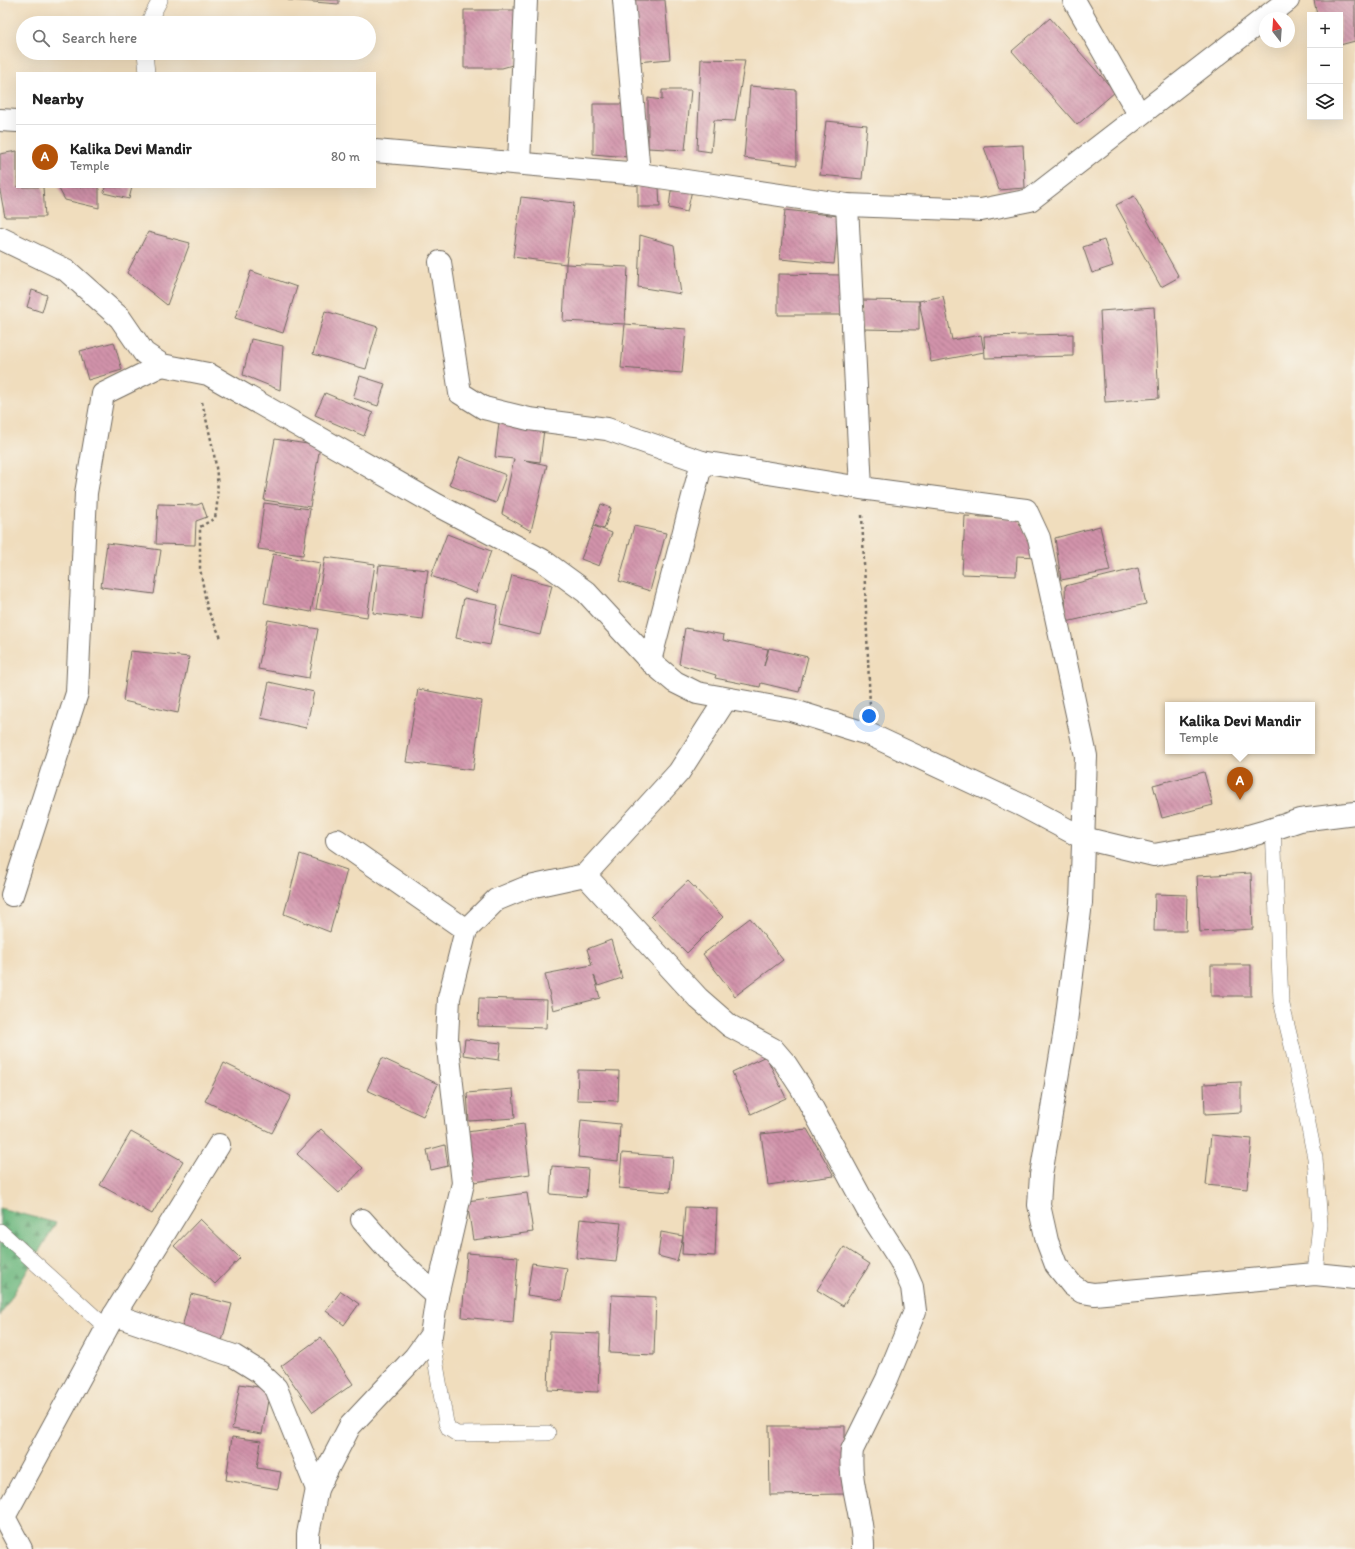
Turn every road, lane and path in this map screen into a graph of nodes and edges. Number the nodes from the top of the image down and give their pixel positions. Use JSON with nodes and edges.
{"nodes":[{"id":1,"x":160,"y":0,"type":"edge"},
{"id":2,"x":526,"y":0,"type":"edge"},
{"id":3,"x":624,"y":0,"type":"edge"},
{"id":4,"x":1074,"y":0,"type":"edge"},
{"id":5,"x":1288,"y":0,"type":"edge"},
{"id":6,"x":152,"y":16,"type":"edge"},
{"id":7,"x":146,"y":60,"type":"edge"},
{"id":8,"x":147,"y":72,"type":"edge"},
{"id":9,"x":1140,"y":114,"type":"junction"},
{"id":10,"x":0,"y":120,"type":"edge"},
{"id":11,"x":16,"y":121,"type":"edge"},
{"id":12,"x":376,"y":151,"type":"edge"},
{"id":13,"x":519,"y":163,"type":"junction"},
{"id":14,"x":639,"y":174,"type":"junction"},
{"id":15,"x":847,"y":205,"type":"junction"},
{"id":16,"x":0,"y":238,"type":"edge"},
{"id":17,"x":440,"y":262,"type":"dead end"},
{"id":18,"x":162,"y":364,"type":"junction"},
{"id":19,"x":200,"y":395,"type":"dead end"},
{"id":20,"x":702,"y":462,"type":"junction"},
{"id":21,"x":861,"y":488,"type":"junction"},
{"id":22,"x":221,"y":638,"type":"dead end"},
{"id":23,"x":650,"y":661,"type":"junction"},
{"id":24,"x":726,"y":699,"type":"junction"},
{"id":25,"x":872,"y":735,"type":"junction"},
{"id":26,"x":1355,"y":813,"type":"edge"},
{"id":27,"x":1273,"y":829,"type":"junction"},
{"id":28,"x":1083,"y":838,"type":"junction"},
{"id":29,"x":337,"y":840,"type":"dead end"},
{"id":30,"x":585,"y":874,"type":"junction"},
{"id":31,"x":12,"y":895,"type":"dead end"},
{"id":32,"x":466,"y":930,"type":"junction"},
{"id":33,"x":219,"y":1145,"type":"dead end"},
{"id":34,"x":362,"y":1220,"type":"dead end"},
{"id":35,"x":0,"y":1231,"type":"edge"},
{"id":36,"x":1315,"y":1274,"type":"junction"},
{"id":37,"x":1355,"y":1278,"type":"edge"},
{"id":38,"x":437,"y":1296,"type":"junction"},
{"id":39,"x":110,"y":1321,"type":"junction"},
{"id":40,"x":431,"y":1335,"type":"junction"},
{"id":41,"x":548,"y":1433,"type":"dead end"},
{"id":42,"x":317,"y":1489,"type":"junction"},
{"id":43,"x":2,"y":1519,"type":"edge"},
{"id":44,"x":21,"y":1549,"type":"edge"},
{"id":45,"x":308,"y":1549,"type":"edge"},
{"id":46,"x":863,"y":1549,"type":"edge"}],
"edges":[{"from":1,"to":6,"type":"lane"},
{"from":2,"to":13,"type":"street"},
{"from":3,"to":14,"type":"street"},
{"from":4,"to":9,"type":"street"},
{"from":5,"to":9,"type":"street"},
{"from":7,"to":8,"type":"lane"},
{"from":9,"to":15,"type":"street"},
{"from":10,"to":11,"type":"street"},
{"from":12,"to":13,"type":"street"},
{"from":13,"to":14,"type":"street"},
{"from":14,"to":15,"type":"street"},
{"from":15,"to":21,"type":"street"},
{"from":16,"to":18,"type":"street"},
{"from":17,"to":20,"type":"street"},
{"from":18,"to":23,"type":"street"},
{"from":18,"to":31,"type":"street"},
{"from":19,"to":22,"type":"path"},
{"from":20,"to":21,"type":"street"},
{"from":20,"to":23,"type":"street"},
{"from":21,"to":25,"type":"path"},
{"from":21,"to":28,"type":"street"},
{"from":23,"to":24,"type":"street"},
{"from":24,"to":25,"type":"street"},
{"from":24,"to":30,"type":"street"},
{"from":25,"to":28,"type":"street"},
{"from":26,"to":27,"type":"street"},
{"from":27,"to":28,"type":"street"},
{"from":27,"to":36,"type":"lane"},
{"from":28,"to":36,"type":"street"},
{"from":29,"to":32,"type":"street"},
{"from":30,"to":32,"type":"street"},
{"from":30,"to":46,"type":"street"},
{"from":32,"to":38,"type":"street"},
{"from":33,"to":39,"type":"street"},
{"from":34,"to":38,"type":"street"},
{"from":35,"to":39,"type":"lane"},
{"from":36,"to":37,"type":"street"},
{"from":38,"to":40,"type":"street"},
{"from":39,"to":42,"type":"street"},
{"from":39,"to":43,"type":"street"},
{"from":40,"to":41,"type":"lane"},
{"from":40,"to":42,"type":"street"},
{"from":42,"to":45,"type":"street"},
{"from":43,"to":44,"type":"street"}]}
